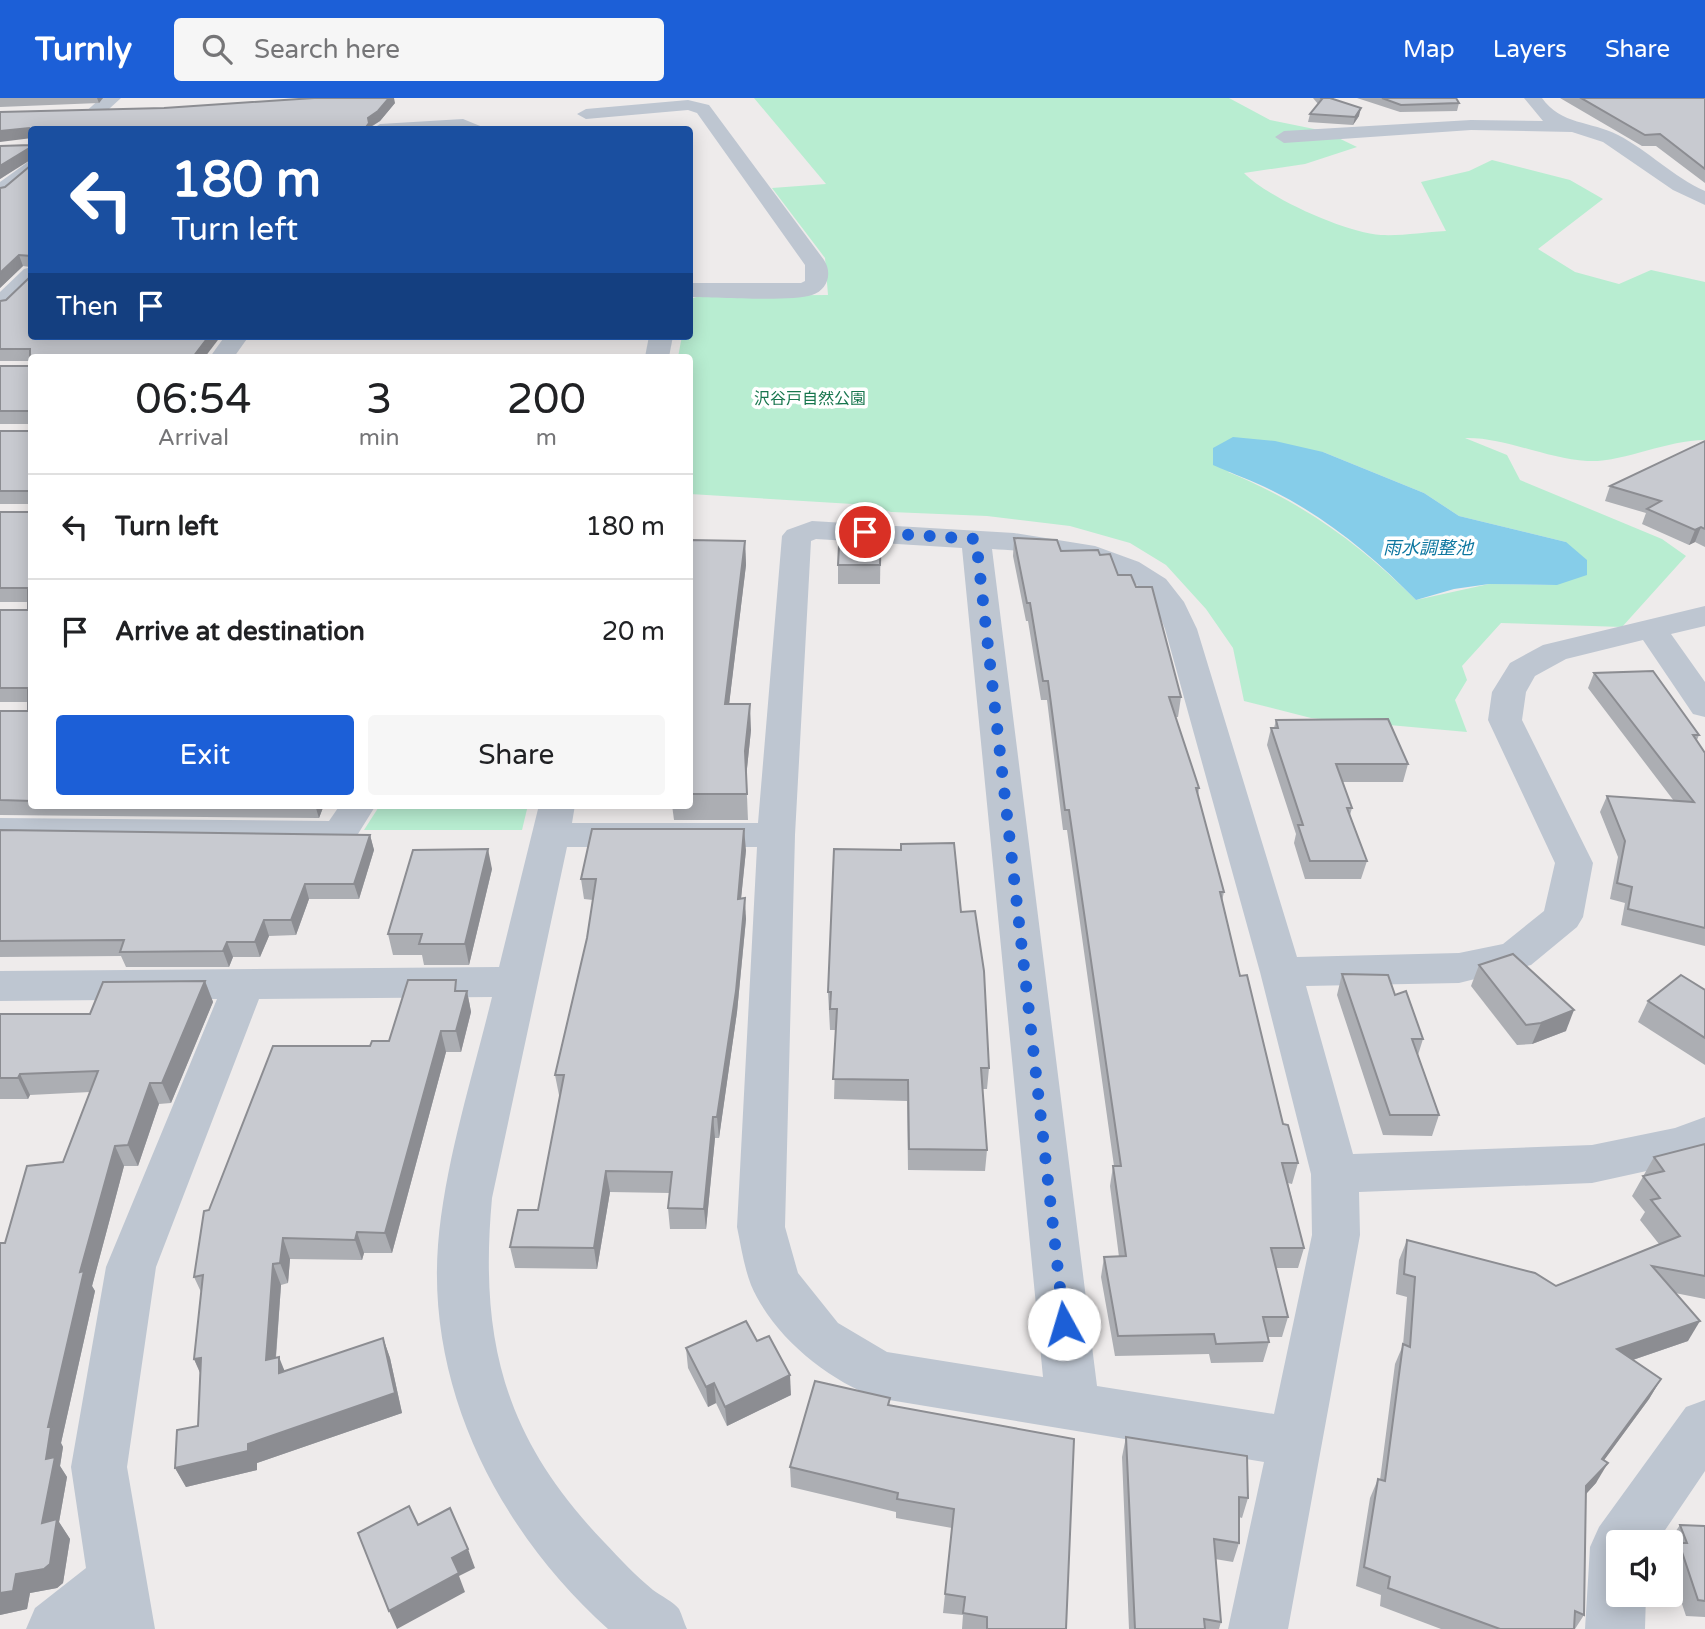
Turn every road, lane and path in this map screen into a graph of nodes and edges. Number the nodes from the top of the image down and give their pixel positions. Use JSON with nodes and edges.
{"nodes":[{"id":1,"x":112,"y":98,"type":"edge"},
{"id":2,"x":1533,"y":98,"type":"edge"},
{"id":3,"x":405,"y":108,"type":"dead end"},
{"id":4,"x":130,"y":112,"type":"edge"},
{"id":5,"x":94,"y":113,"type":"junction"},
{"id":6,"x":1369,"y":113,"type":"dead end"},
{"id":7,"x":586,"y":114,"type":"edge"},
{"id":8,"x":72,"y":122,"type":"edge"},
{"id":9,"x":392,"y":126,"type":"edge"},
{"id":10,"x":434,"y":126,"type":"edge"},
{"id":11,"x":469,"y":126,"type":"edge"},
{"id":12,"x":1418,"y":127,"type":"junction"},
{"id":13,"x":1571,"y":127,"type":"junction"},
{"id":14,"x":1284,"y":137,"type":"dead end"},
{"id":15,"x":28,"y":168,"type":"edge"},
{"id":16,"x":0,"y":192,"type":"edge"},
{"id":17,"x":1705,"y":199,"type":"edge"},
{"id":18,"x":28,"y":278,"type":"edge"},
{"id":19,"x":693,"y":290,"type":"edge"},
{"id":20,"x":0,"y":308,"type":"edge"},
{"id":21,"x":28,"y":310,"type":"edge"},
{"id":22,"x":976,"y":539,"type":"junction"},
{"id":23,"x":1705,"y":616,"type":"edge"},
{"id":24,"x":1651,"y":628,"type":"junction"},
{"id":25,"x":1705,"y":707,"type":"edge"},
{"id":26,"x":355,"y":809,"type":"edge"},
{"id":27,"x":553,"y":820,"type":"edge"},
{"id":28,"x":0,"y":830,"type":"edge"},
{"id":29,"x":776,"y":835,"type":"junction"},
{"id":30,"x":1281,"y":972,"type":"junction"},
{"id":31,"x":516,"y":982,"type":"junction"},
{"id":32,"x":244,"y":984,"type":"junction"},
{"id":33,"x":0,"y":986,"type":"edge"},
{"id":34,"x":1705,"y":1135,"type":"edge"},
{"id":35,"x":1335,"y":1174,"type":"junction"},
{"id":36,"x":1073,"y":1406,"type":"junction"},
{"id":37,"x":1705,"y":1425,"type":"edge"},
{"id":38,"x":1293,"y":1442,"type":"junction"},
{"id":39,"x":1631,"y":1530,"type":"edge"},
{"id":40,"x":122,"y":1604,"type":"edge"},
{"id":41,"x":1616,"y":1607,"type":"edge"},
{"id":42,"x":648,"y":1627,"type":"edge"},
{"id":43,"x":56,"y":1629,"type":"edge"},
{"id":44,"x":1258,"y":1629,"type":"edge"},
{"id":45,"x":1615,"y":1629,"type":"edge"}],
"edges":[{"from":1,"to":5,"type":"street"},
{"from":2,"to":13,"type":"street"},
{"from":3,"to":9,"type":"street"},
{"from":4,"to":5,"type":"street"},
{"from":5,"to":8,"type":"street"},
{"from":6,"to":12,"type":"street"},
{"from":7,"to":19,"type":"street"},
{"from":10,"to":11,"type":"street"},
{"from":12,"to":13,"type":"street"},
{"from":12,"to":14,"type":"street"},
{"from":13,"to":17,"type":"street"},
{"from":15,"to":16,"type":"street"},
{"from":18,"to":20,"type":"street"},
{"from":20,"to":21,"type":"street"},
{"from":22,"to":29,"type":"street"},
{"from":22,"to":30,"type":"street"},
{"from":22,"to":36,"type":"street"},
{"from":23,"to":24,"type":"street"},
{"from":24,"to":25,"type":"street"},
{"from":24,"to":30,"type":"street"},
{"from":26,"to":28,"type":"street"},
{"from":27,"to":29,"type":"street"},
{"from":27,"to":31,"type":"street"},
{"from":29,"to":36,"type":"street"},
{"from":30,"to":35,"type":"street"},
{"from":31,"to":32,"type":"street"},
{"from":31,"to":42,"type":"street"},
{"from":32,"to":33,"type":"street"},
{"from":32,"to":40,"type":"street"},
{"from":34,"to":35,"type":"street"},
{"from":35,"to":38,"type":"street"},
{"from":36,"to":38,"type":"street"},
{"from":37,"to":39,"type":"street"},
{"from":38,"to":44,"type":"street"},
{"from":40,"to":43,"type":"street"},
{"from":41,"to":45,"type":"street"}]}
